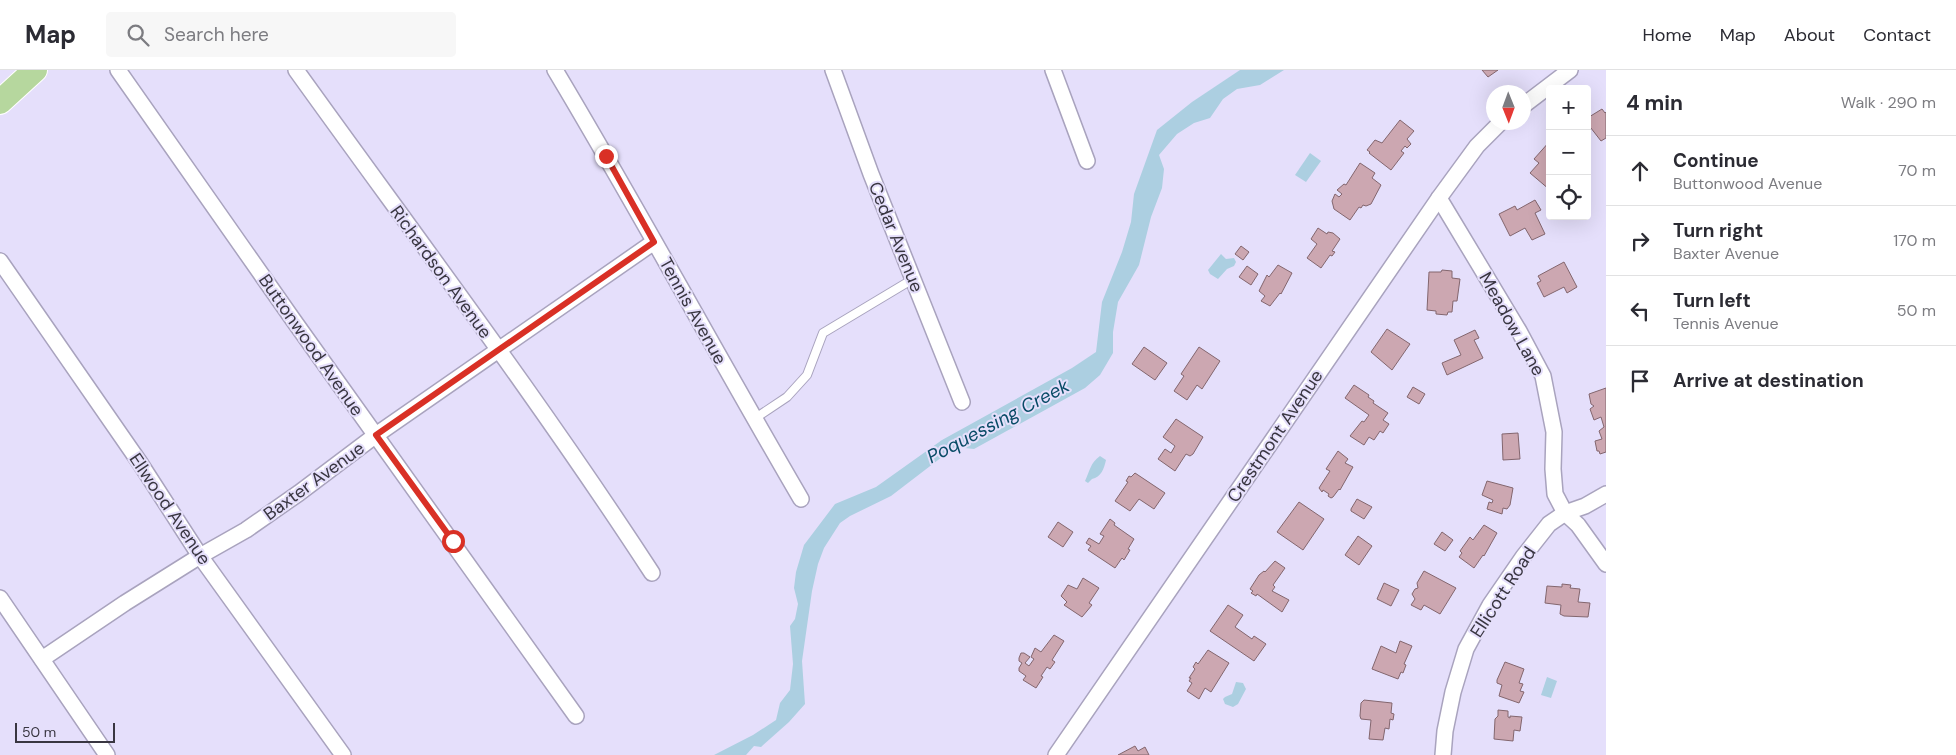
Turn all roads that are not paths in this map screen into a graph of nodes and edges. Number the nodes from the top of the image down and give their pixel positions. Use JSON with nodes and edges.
{"nodes":[{"id":1,"x":35,"y":70,"type":"edge"},
{"id":2,"x":118,"y":70,"type":"edge"},
{"id":3,"x":296,"y":70,"type":"edge"},
{"id":4,"x":555,"y":70,"type":"edge"},
{"id":5,"x":833,"y":70,"type":"edge"},
{"id":6,"x":1053,"y":70,"type":"edge"},
{"id":7,"x":1570,"y":70,"type":"edge"},
{"id":8,"x":1531,"y":99,"type":"edge"},
{"id":9,"x":0,"y":102,"type":"edge"},
{"id":10,"x":1493,"y":130,"type":"edge"},
{"id":11,"x":1087,"y":161,"type":"dead end"},
{"id":12,"x":1439,"y":198,"type":"junction"},
{"id":13,"x":654,"y":242,"type":"junction"},
{"id":14,"x":0,"y":261,"type":"edge"},
{"id":15,"x":913,"y":278,"type":"junction"},
{"id":16,"x":498,"y":351,"type":"junction"},
{"id":17,"x":962,"y":402,"type":"dead end"},
{"id":18,"x":754,"y":419,"type":"junction"},
{"id":19,"x":376,"y":435,"type":"junction"},
{"id":20,"x":1606,"y":494,"type":"edge"},
{"id":21,"x":801,"y":499,"type":"dead end"},
{"id":22,"x":1565,"y":513,"type":"junction"},
{"id":23,"x":200,"y":556,"type":"junction"},
{"id":24,"x":1606,"y":564,"type":"edge"},
{"id":25,"x":652,"y":573,"type":"dead end"},
{"id":26,"x":0,"y":598,"type":"edge"},
{"id":27,"x":42,"y":659,"type":"junction"},
{"id":28,"x":576,"y":716,"type":"dead end"},
{"id":29,"x":107,"y":755,"type":"edge"},
{"id":30,"x":343,"y":755,"type":"edge"},
{"id":31,"x":1056,"y":755,"type":"edge"},
{"id":32,"x":1443,"y":755,"type":"edge"}],
"edges":[{"from":1,"to":9,"type":"main road"},
{"from":2,"to":19,"type":"street","name":"Buttonwood Avenue"},
{"from":3,"to":16,"type":"street","name":"Richardson Avenue"},
{"from":4,"to":13,"type":"street","name":"Tennis Avenue"},
{"from":5,"to":15,"type":"street","name":"Cedar Avenue"},
{"from":6,"to":11,"type":"street"},
{"from":7,"to":8,"type":"street"},
{"from":10,"to":12,"type":"street","name":"Crestmont Avenue"},
{"from":12,"to":22,"type":"street","name":"Meadow Lane"},
{"from":12,"to":31,"type":"street","name":"Crestmont Avenue"},
{"from":13,"to":16,"type":"street","name":"Baxter Avenue"},
{"from":13,"to":18,"type":"street","name":"Tennis Avenue"},
{"from":14,"to":23,"type":"street","name":"Ellwood Avenue"},
{"from":15,"to":17,"type":"street","name":"Cedar Avenue"},
{"from":15,"to":18,"type":"lane"},
{"from":16,"to":19,"type":"street","name":"Baxter Avenue"},
{"from":16,"to":25,"type":"street","name":"Richardson Avenue"},
{"from":18,"to":21,"type":"street","name":"Tennis Avenue"},
{"from":19,"to":23,"type":"street","name":"Baxter Avenue"},
{"from":19,"to":28,"type":"street","name":"Buttonwood Avenue"},
{"from":20,"to":22,"type":"street","name":"Ellicott Road"},
{"from":22,"to":24,"type":"street","name":"Meadow Lane"},
{"from":22,"to":32,"type":"street","name":"Ellicott Road"},
{"from":23,"to":27,"type":"street","name":"Baxter Avenue"},
{"from":23,"to":30,"type":"street","name":"Ellwood Avenue"},
{"from":26,"to":27,"type":"street"},
{"from":27,"to":29,"type":"street"}]}
